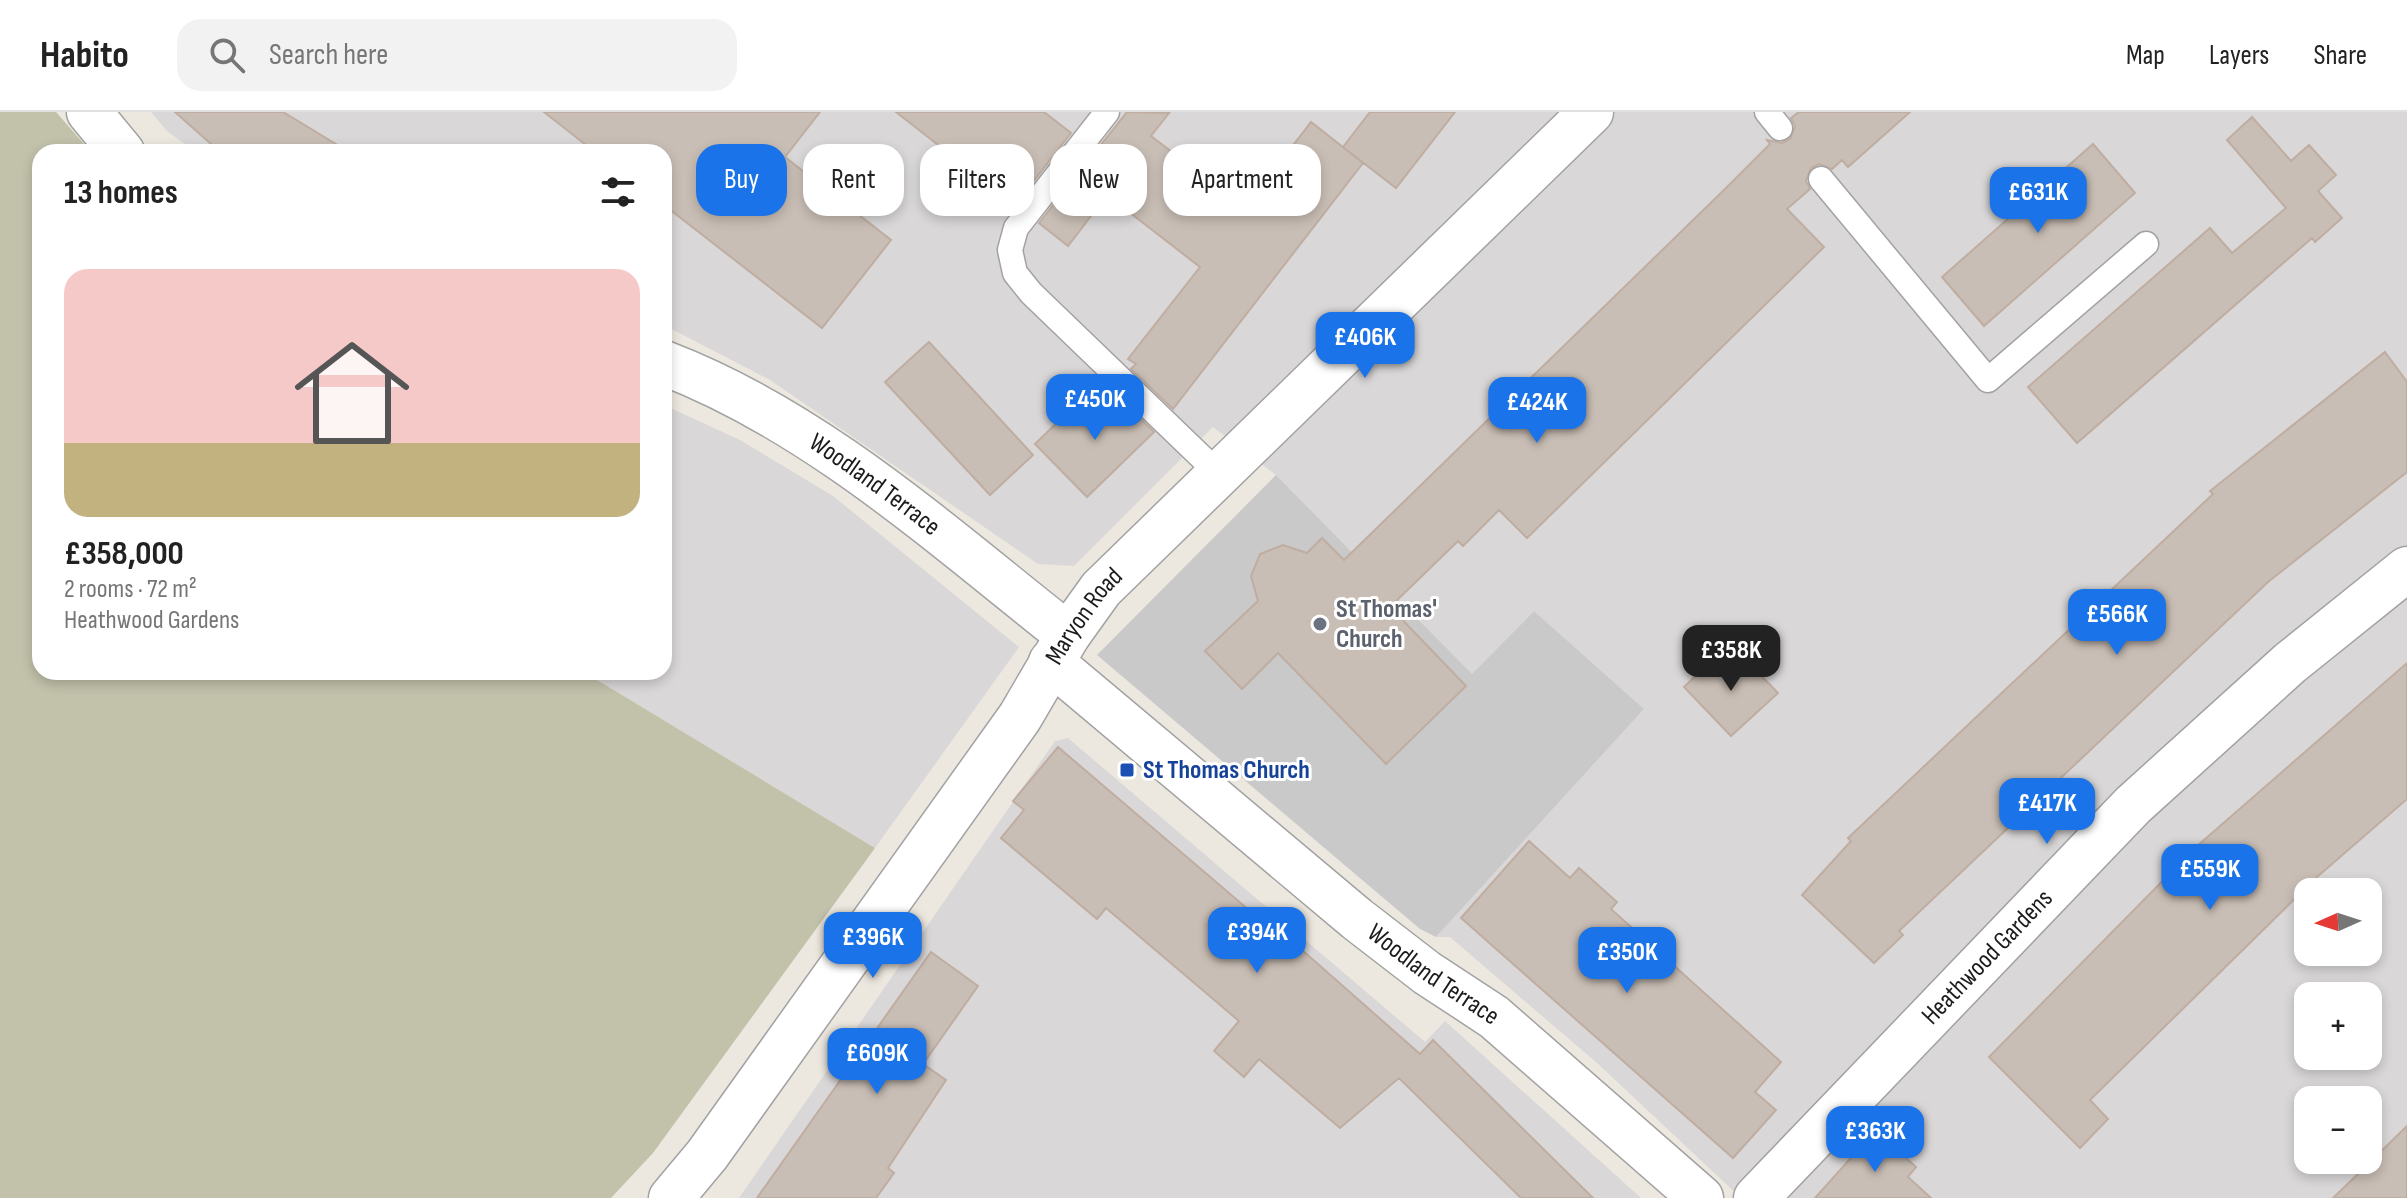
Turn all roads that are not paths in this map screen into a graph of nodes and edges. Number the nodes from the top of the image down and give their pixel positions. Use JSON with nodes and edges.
{"nodes":[{"id":1,"x":89,"y":112,"type":"edge"},
{"id":2,"x":1107,"y":112,"type":"edge"},
{"id":3,"x":1591,"y":112,"type":"edge"},
{"id":4,"x":115,"y":144,"type":"edge"},
{"id":5,"x":1821,"y":179,"type":"dead end"},
{"id":6,"x":2146,"y":244,"type":"dead end"},
{"id":7,"x":672,"y":367,"type":"edge"},
{"id":8,"x":1219,"y":474,"type":"junction"},
{"id":9,"x":2407,"y":569,"type":"edge"},
{"id":10,"x":1060,"y":648,"type":"junction"},
{"id":11,"x":671,"y":1198,"type":"edge"},
{"id":12,"x":1701,"y":1198,"type":"edge"},
{"id":13,"x":1756,"y":1198,"type":"edge"}],
"edges":[{"from":1,"to":4,"type":"street"},
{"from":2,"to":8,"type":"lane"},
{"from":3,"to":8,"type":"street","name":"Maryon Road"},
{"from":5,"to":6,"type":"lane"},
{"from":7,"to":10,"type":"street","name":"Woodland Terrace"},
{"from":8,"to":10,"type":"street","name":"Maryon Road"},
{"from":9,"to":13,"type":"street","name":"Heathwood Gardens"},
{"from":10,"to":11,"type":"street","name":"Maryon Road"},
{"from":10,"to":12,"type":"street","name":"Woodland Terrace"}]}
